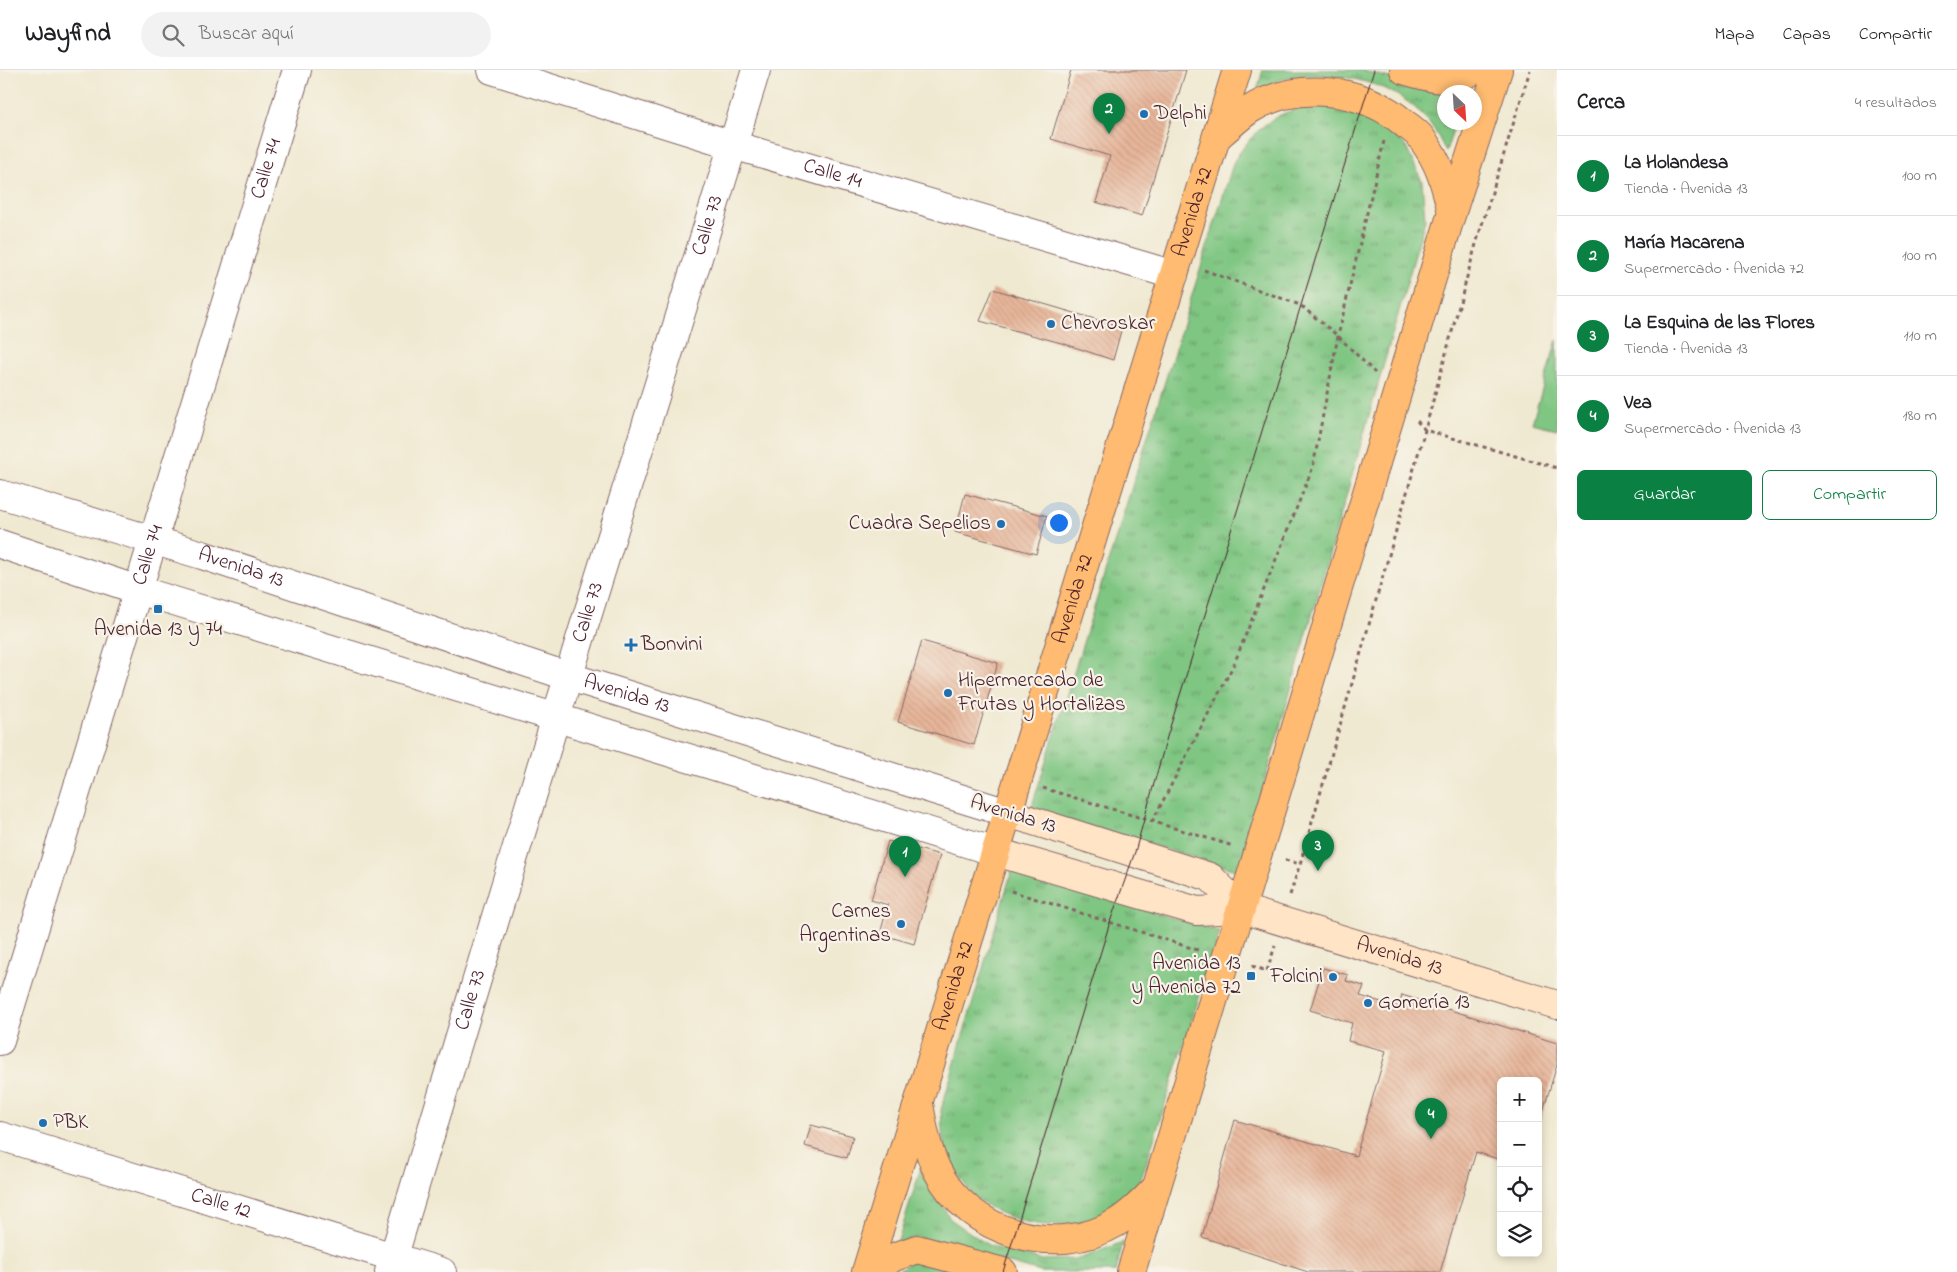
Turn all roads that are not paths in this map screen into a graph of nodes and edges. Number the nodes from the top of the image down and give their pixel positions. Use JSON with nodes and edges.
{"nodes":[{"id":1,"x":297,"y":70,"type":"edge"},
{"id":2,"x":492,"y":70,"type":"edge"},
{"id":3,"x":756,"y":70,"type":"edge"},
{"id":4,"x":1237,"y":70,"type":"edge"},
{"id":5,"x":1404,"y":70,"type":"edge"},
{"id":6,"x":1475,"y":70,"type":"edge"},
{"id":7,"x":1498,"y":70,"type":"edge"},
{"id":8,"x":1216,"y":137,"type":"junction"},
{"id":9,"x":733,"y":144,"type":"junction"},
{"id":10,"x":1452,"y":212,"type":"junction"},
{"id":11,"x":1176,"y":267,"type":"junction"},
{"id":12,"x":0,"y":494,"type":"edge"},
{"id":13,"x":153,"y":540,"type":"junction"},
{"id":14,"x":0,"y":544,"type":"edge"},
{"id":15,"x":138,"y":590,"type":"junction"},
{"id":16,"x":570,"y":677,"type":"junction"},
{"id":17,"x":556,"y":717,"type":"junction"},
{"id":18,"x":1008,"y":813,"type":"junction"},
{"id":19,"x":996,"y":852,"type":"junction"},
{"id":20,"x":1242,"y":909,"type":"junction"},
{"id":21,"x":1557,"y":1005,"type":"edge"},
{"id":22,"x":0,"y":1041,"type":"edge"},
{"id":23,"x":918,"y":1103,"type":"junction"},
{"id":24,"x":0,"y":1136,"type":"edge"},
{"id":25,"x":1158,"y":1185,"type":"junction"},
{"id":26,"x":391,"y":1265,"type":"edge"},
{"id":27,"x":442,"y":1272,"type":"edge"},
{"id":28,"x":866,"y":1272,"type":"edge"},
{"id":29,"x":872,"y":1272,"type":"edge"},
{"id":30,"x":1004,"y":1272,"type":"edge"},
{"id":31,"x":1131,"y":1272,"type":"edge"}],
"edges":[{"from":1,"to":13,"type":"street","name":"Calle 74"},
{"from":2,"to":9,"type":"street","name":"Calle 14"},
{"from":3,"to":9,"type":"street","name":"Calle 73"},
{"from":4,"to":8,"type":"highway","name":"Avenida 72"},
{"from":5,"to":6,"type":"highway"},
{"from":7,"to":10,"type":"highway"},
{"from":8,"to":10,"type":"highway"},
{"from":8,"to":11,"type":"highway","name":"Avenida 72"},
{"from":9,"to":11,"type":"street","name":"Calle 14"},
{"from":9,"to":16,"type":"street","name":"Calle 73"},
{"from":10,"to":20,"type":"highway"},
{"from":11,"to":18,"type":"highway","name":"Avenida 72"},
{"from":12,"to":13,"type":"street","name":"Avenida 13"},
{"from":13,"to":15,"type":"street","name":"Calle 74"},
{"from":13,"to":16,"type":"street","name":"Avenida 13"},
{"from":14,"to":15,"type":"street","name":"Avenida 13"},
{"from":15,"to":17,"type":"street","name":"Avenida 13"},
{"from":15,"to":22,"type":"street","name":"Calle 74"},
{"from":16,"to":17,"type":"street","name":"Calle 73"},
{"from":16,"to":18,"type":"street","name":"Avenida 13"},
{"from":17,"to":19,"type":"street","name":"Avenida 13"},
{"from":17,"to":26,"type":"street","name":"Calle 73"},
{"from":18,"to":19,"type":"highway","name":"Avenida 72"},
{"from":18,"to":20,"type":"main road","name":"Avenida 13"},
{"from":19,"to":20,"type":"main road","name":"Avenida 13"},
{"from":19,"to":23,"type":"highway","name":"Avenida 72"},
{"from":20,"to":21,"type":"main road","name":"Avenida 13"},
{"from":20,"to":25,"type":"highway"},
{"from":23,"to":25,"type":"highway"},
{"from":23,"to":28,"type":"highway","name":"Avenida 72"},
{"from":24,"to":26,"type":"street","name":"Calle 12"},
{"from":25,"to":31,"type":"highway"},
{"from":26,"to":27,"type":"street","name":"Calle 12"},
{"from":29,"to":30,"type":"highway"}]}
